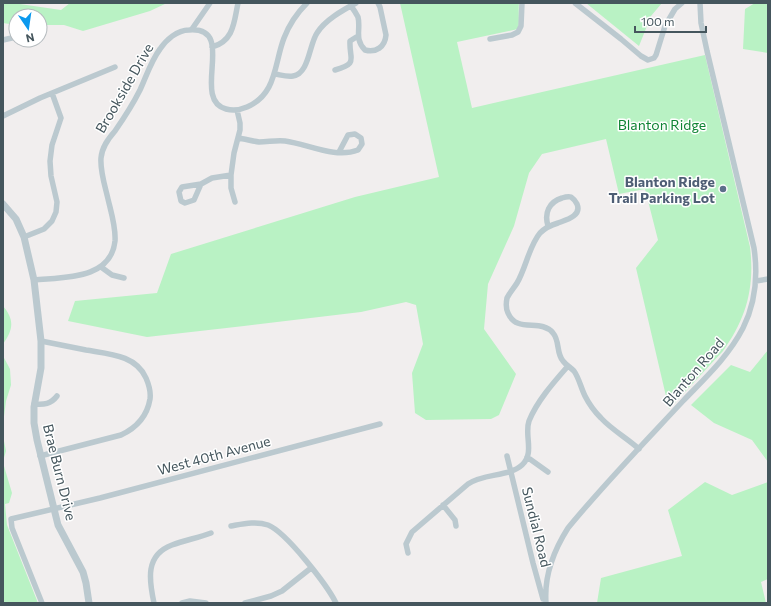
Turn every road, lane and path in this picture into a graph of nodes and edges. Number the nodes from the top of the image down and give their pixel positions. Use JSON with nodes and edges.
{"nodes":[{"id":1,"x":210,"y":3,"type":"edge"},
{"id":2,"x":238,"y":3,"type":"edge"},
{"id":3,"x":307,"y":3,"type":"edge"},
{"id":4,"x":378,"y":3,"type":"edge"},
{"id":5,"x":522,"y":3,"type":"edge"},
{"id":6,"x":574,"y":3,"type":"edge"},
{"id":7,"x":682,"y":3,"type":"edge"},
{"id":8,"x":700,"y":3,"type":"edge"},
{"id":9,"x":354,"y":4,"type":"edge"},
{"id":10,"x":192,"y":29,"type":"junction"},
{"id":11,"x":358,"y":36,"type":"junction"},
{"id":12,"x":490,"y":39,"type":"dead end"},
{"id":13,"x":212,"y":47,"type":"junction"},
{"id":14,"x":115,"y":67,"type":"dead end"},
{"id":15,"x":336,"y":70,"type":"dead end"},
{"id":16,"x":275,"y":74,"type":"junction"},
{"id":17,"x":52,"y":93,"type":"junction"},
{"id":18,"x":237,"y":110,"type":"junction"},
{"id":19,"x":3,"y":116,"type":"edge"},
{"id":20,"x":238,"y":138,"type":"junction"},
{"id":21,"x":339,"y":152,"type":"dead end"},
{"id":22,"x":231,"y":175,"type":"junction"},
{"id":23,"x":200,"y":184,"type":"dead end"},
{"id":24,"x":235,"y":202,"type":"dead end"},
{"id":25,"x":3,"y":204,"type":"edge"},
{"id":26,"x":548,"y":226,"type":"junction"},
{"id":27,"x":24,"y":237,"type":"junction"},
{"id":28,"x":101,"y":266,"type":"junction"},
{"id":29,"x":124,"y":278,"type":"dead end"},
{"id":30,"x":768,"y":279,"type":"edge"},
{"id":31,"x":34,"y":280,"type":"junction"},
{"id":32,"x":756,"y":281,"type":"junction"},
{"id":33,"x":41,"y":342,"type":"junction"},
{"id":34,"x":568,"y":366,"type":"junction"},
{"id":35,"x":57,"y":396,"type":"dead end"},
{"id":36,"x":34,"y":404,"type":"junction"},
{"id":37,"x":380,"y":424,"type":"dead end"},
{"id":38,"x":639,"y":449,"type":"junction"},
{"id":39,"x":40,"y":456,"type":"junction"},
{"id":40,"x":507,"y":456,"type":"dead end"},
{"id":41,"x":527,"y":457,"type":"junction"},
{"id":42,"x":511,"y":471,"type":"junction"},
{"id":43,"x":548,"y":472,"type":"dead end"},
{"id":44,"x":443,"y":505,"type":"junction"},
{"id":45,"x":54,"y":509,"type":"junction"},
{"id":46,"x":231,"y":526,"type":"dead end"},
{"id":47,"x":456,"y":526,"type":"dead end"},
{"id":48,"x":211,"y":533,"type":"dead end"},
{"id":49,"x":408,"y":553,"type":"dead end"},
{"id":50,"x":311,"y":568,"type":"junction"},
{"id":51,"x":42,"y":603,"type":"edge"},
{"id":52,"x":88,"y":603,"type":"edge"},
{"id":53,"x":154,"y":603,"type":"edge"},
{"id":54,"x":182,"y":603,"type":"edge"},
{"id":55,"x":206,"y":603,"type":"edge"},
{"id":56,"x":245,"y":603,"type":"edge"},
{"id":57,"x":336,"y":603,"type":"edge"},
{"id":58,"x":545,"y":603,"type":"edge"}],
"edges":[{"from":1,"to":10,"type":"street"},
{"from":2,"to":13,"type":"street"},
{"from":3,"to":16,"type":"street"},
{"from":4,"to":11,"type":"street"},
{"from":5,"to":12,"type":"street"},
{"from":6,"to":7,"type":"street"},
{"from":8,"to":32,"type":"street","name":"Blanton Road"},
{"from":9,"to":11,"type":"street"},
{"from":9,"to":16,"type":"street"},
{"from":10,"to":13,"type":"street"},
{"from":10,"to":28,"type":"street","name":"Brookside Drive"},
{"from":11,"to":15,"type":"street"},
{"from":13,"to":18,"type":"street"},
{"from":14,"to":17,"type":"street"},
{"from":16,"to":18,"type":"street"},
{"from":17,"to":19,"type":"street"},
{"from":17,"to":27,"type":"street"},
{"from":18,"to":20,"type":"street"},
{"from":20,"to":21,"type":"street"},
{"from":20,"to":22,"type":"street"},
{"from":22,"to":23,"type":"street"},
{"from":22,"to":24,"type":"street"},
{"from":25,"to":27,"type":"street","name":"Brae Burn Drive"},
{"from":26,"to":26,"type":"street"},
{"from":26,"to":34,"type":"street"},
{"from":27,"to":31,"type":"street","name":"Brae Burn Drive"},
{"from":28,"to":29,"type":"street"},
{"from":28,"to":31,"type":"street"},
{"from":30,"to":32,"type":"street"},
{"from":31,"to":33,"type":"street","name":"Brae Burn Drive"},
{"from":32,"to":38,"type":"street","name":"Blanton Road"},
{"from":33,"to":36,"type":"street","name":"Brae Burn Drive"},
{"from":33,"to":39,"type":"street"},
{"from":34,"to":38,"type":"street"},
{"from":34,"to":41,"type":"street"},
{"from":35,"to":36,"type":"street"},
{"from":36,"to":39,"type":"street","name":"Brae Burn Drive"},
{"from":37,"to":45,"type":"street","name":"West 40th Avenue"},
{"from":38,"to":58,"type":"street","name":"Blanton Road"},
{"from":39,"to":45,"type":"street","name":"Brae Burn Drive"},
{"from":40,"to":42,"type":"street","name":"Sundial Road"},
{"from":41,"to":42,"type":"street"},
{"from":41,"to":43,"type":"street"},
{"from":42,"to":44,"type":"street"},
{"from":42,"to":58,"type":"street","name":"Sundial Road"},
{"from":44,"to":47,"type":"street"},
{"from":44,"to":49,"type":"street"},
{"from":45,"to":51,"type":"street","name":"West 40th Avenue"},
{"from":45,"to":52,"type":"street","name":"Brae Burn Drive"},
{"from":46,"to":50,"type":"street"},
{"from":48,"to":53,"type":"street"},
{"from":50,"to":56,"type":"street"},
{"from":50,"to":57,"type":"street"},
{"from":54,"to":55,"type":"street"}]}
